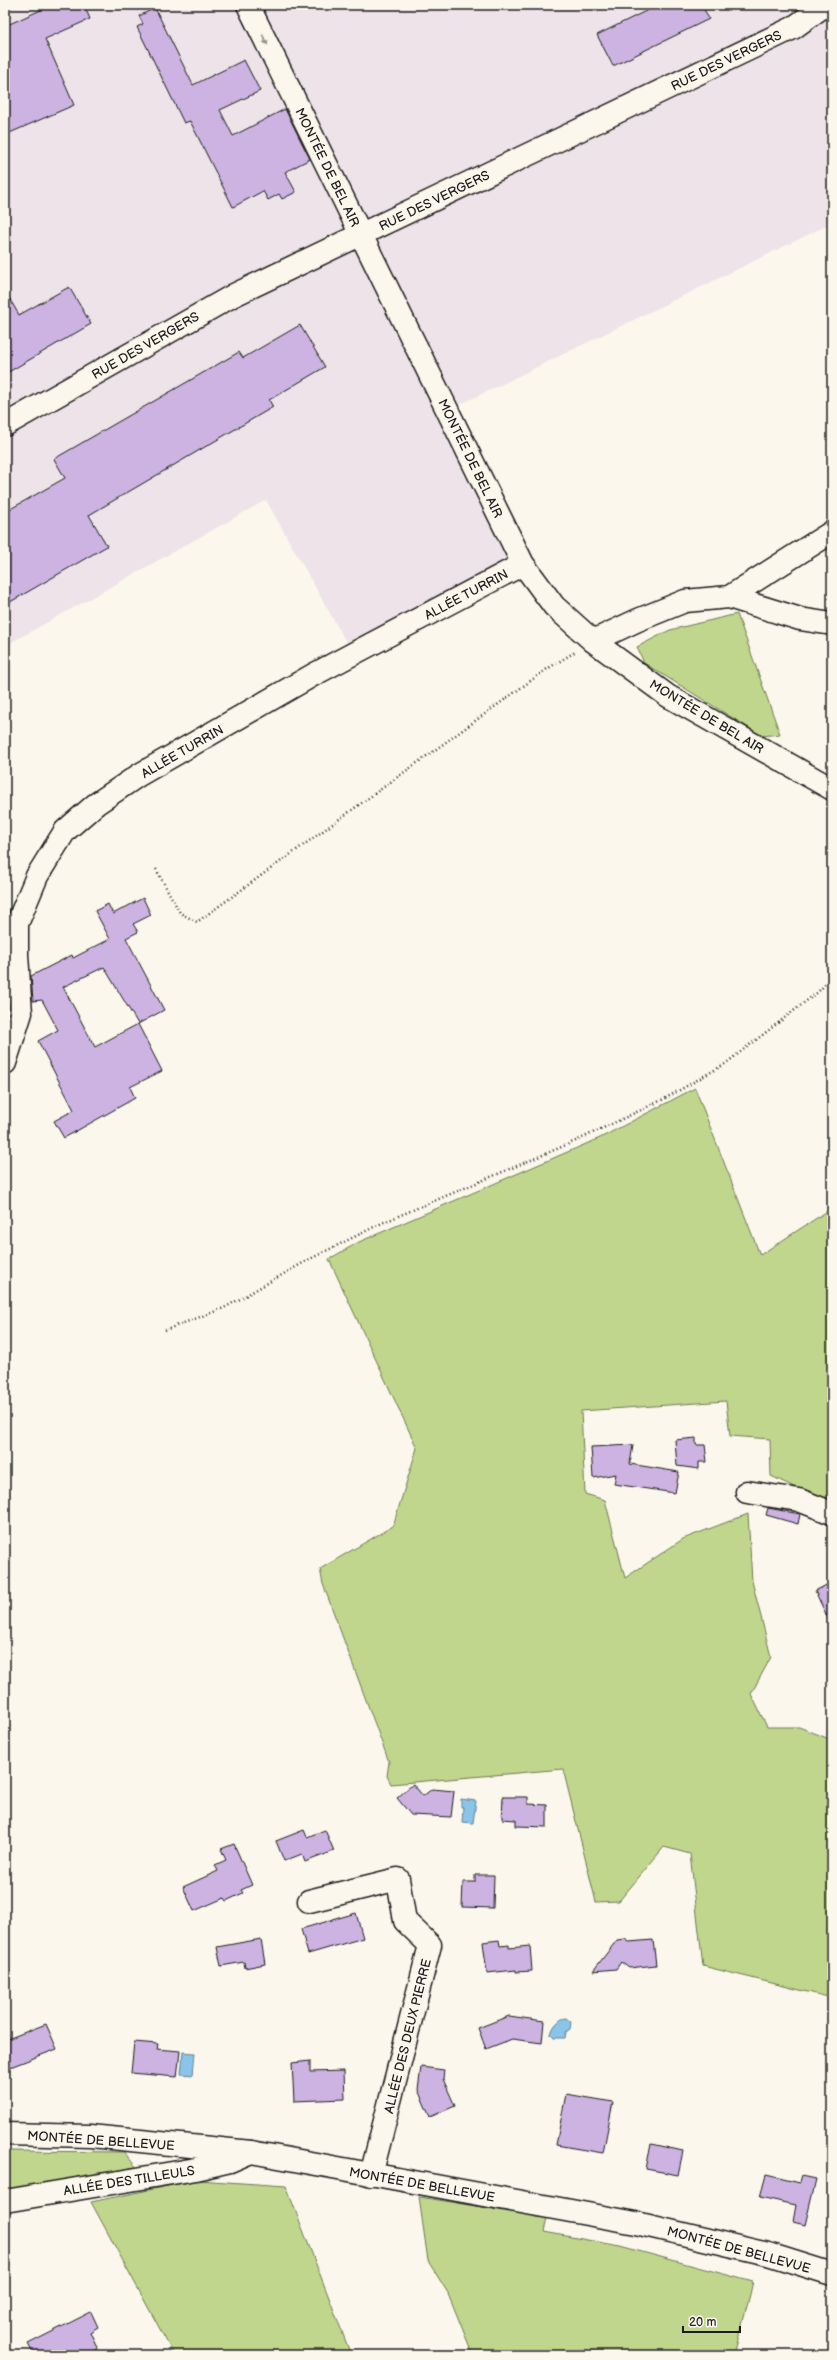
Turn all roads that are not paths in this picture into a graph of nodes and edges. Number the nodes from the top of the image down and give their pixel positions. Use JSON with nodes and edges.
{"nodes":[{"id":1,"x":248,"y":5,"type":"edge"},
{"id":2,"x":825,"y":5,"type":"edge"},
{"id":3,"x":361,"y":235,"type":"junction"},
{"id":4,"x":5,"y":425,"type":"edge"},
{"id":5,"x":832,"y":532,"type":"edge"},
{"id":6,"x":523,"y":564,"type":"junction"},
{"id":7,"x":729,"y":598,"type":"junction"},
{"id":8,"x":832,"y":624,"type":"edge"},
{"id":9,"x":593,"y":642,"type":"junction"},
{"id":10,"x":832,"y":789,"type":"edge"},
{"id":11,"x":5,"y":1063,"type":"edge"},
{"id":12,"x":747,"y":1492,"type":"dead end"},
{"id":13,"x":832,"y":1514,"type":"edge"},
{"id":14,"x":309,"y":1901,"type":"dead end"},
{"id":15,"x":5,"y":2134,"type":"edge"},
{"id":16,"x":251,"y":2152,"type":"junction"},
{"id":17,"x":371,"y":2175,"type":"junction"},
{"id":18,"x":5,"y":2201,"type":"edge"},
{"id":19,"x":832,"y":2274,"type":"edge"}],
"edges":[{"from":1,"to":3,"type":"street","name":"MONTÉE DE BEL AIR","one_way":true},
{"from":2,"to":3,"type":"street","name":"RUE DES VERGERS"},
{"from":3,"to":4,"type":"street","name":"RUE DES VERGERS"},
{"from":3,"to":6,"type":"street","name":"MONTÉE DE BEL AIR"},
{"from":5,"to":7,"type":"street"},
{"from":6,"to":9,"type":"street","name":"MONTÉE DE BEL AIR"},
{"from":6,"to":11,"type":"street","name":"ALLÉE TURRIN"},
{"from":7,"to":8,"type":"street"},
{"from":7,"to":9,"type":"street"},
{"from":9,"to":10,"type":"street","name":"MONTÉE DE BEL AIR"},
{"from":12,"to":13,"type":"street"},
{"from":14,"to":17,"type":"street","name":"ALLÉE DES DEUX PIERRE"},
{"from":15,"to":16,"type":"street","name":"MONTÉE DE BELLEVUE"},
{"from":16,"to":17,"type":"street","name":"MONTÉE DE BELLEVUE"},
{"from":16,"to":18,"type":"street","name":"ALLÉE DES TILLEULS"},
{"from":17,"to":19,"type":"street","name":"MONTÉE DE BELLEVUE"}]}
